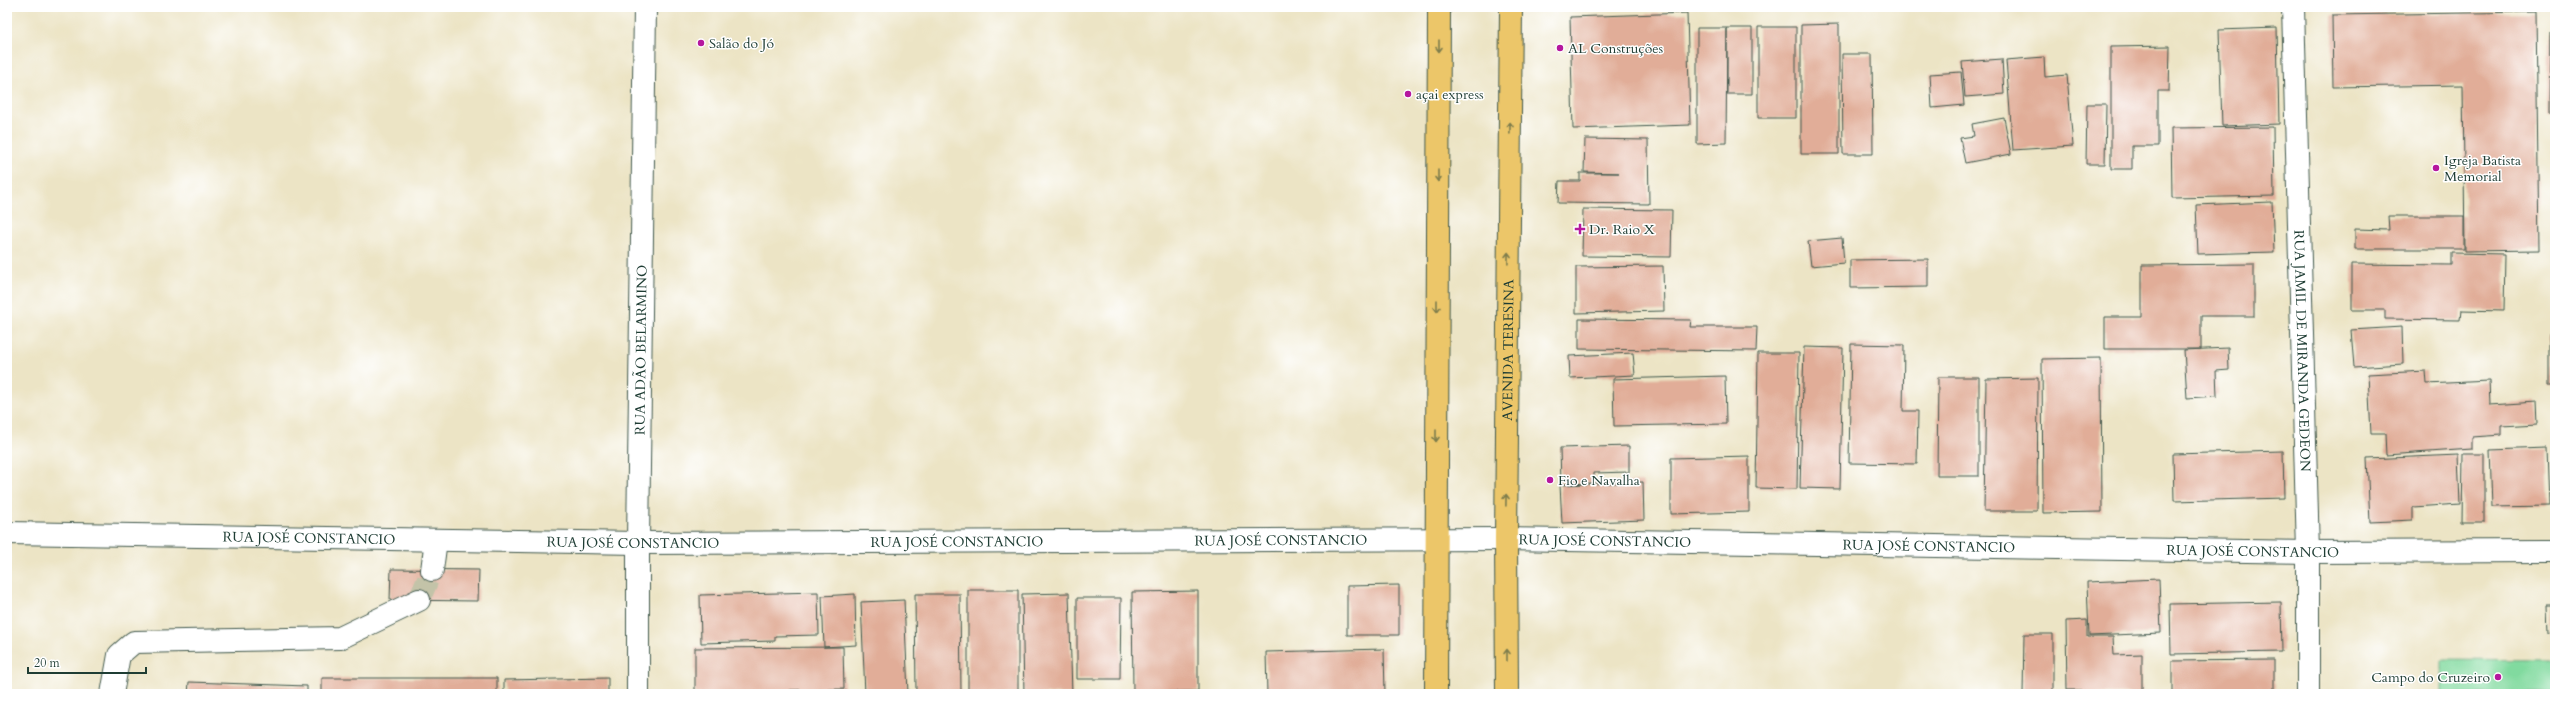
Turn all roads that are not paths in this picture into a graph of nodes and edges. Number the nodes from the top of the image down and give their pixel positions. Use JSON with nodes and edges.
{"nodes":[{"id":1,"x":645,"y":7,"type":"edge"},
{"id":2,"x":1439,"y":7,"type":"edge"},
{"id":3,"x":1511,"y":7,"type":"edge"},
{"id":4,"x":2293,"y":7,"type":"edge"},
{"id":5,"x":7,"y":533,"type":"edge"},
{"id":6,"x":1435,"y":539,"type":"junction"},
{"id":7,"x":1506,"y":539,"type":"junction"},
{"id":8,"x":436,"y":540,"type":"junction"},
{"id":9,"x":638,"y":543,"type":"junction"},
{"id":10,"x":2555,"y":551,"type":"edge"},
{"id":11,"x":2308,"y":552,"type":"junction"},
{"id":12,"x":432,"y":570,"type":"tunnel mouth"},
{"id":13,"x":419,"y":600,"type":"tunnel mouth"},
{"id":14,"x":112,"y":694,"type":"edge"},
{"id":15,"x":638,"y":694,"type":"edge"},
{"id":16,"x":1436,"y":694,"type":"edge"},
{"id":17,"x":1507,"y":694,"type":"edge"},
{"id":18,"x":2308,"y":694,"type":"edge"}],
"edges":[{"from":1,"to":9,"type":"street","name":"RUA ADÃO BELARMINO"},
{"from":2,"to":6,"type":"main road","one_way":true},
{"from":7,"to":3,"type":"main road","name":"AVENIDA TERESINA","one_way":true},
{"from":4,"to":11,"type":"street","name":"RUA JAMIL DE MIRANDA GEDEON"},
{"from":5,"to":8,"type":"street","name":"RUA JOSÉ CONSTANCIO"},
{"from":6,"to":7,"type":"street","name":"RUA JOSÉ CONSTANCIO"},
{"from":6,"to":9,"type":"street","name":"RUA JOSÉ CONSTANCIO"},
{"from":6,"to":16,"type":"main road"},
{"from":7,"to":11,"type":"street","name":"RUA JOSÉ CONSTANCIO"},
{"from":17,"to":7,"type":"main road","name":"AVENIDA TERESINA","one_way":true},
{"from":8,"to":9,"type":"street","name":"RUA JOSÉ CONSTANCIO"},
{"from":8,"to":12,"type":"street"},
{"from":9,"to":15,"type":"street","name":"RUA ADÃO BELARMINO"},
{"from":10,"to":11,"type":"street","name":"RUA JOSÉ CONSTANCIO"},
{"from":11,"to":18,"type":"street","name":"RUA JAMIL DE MIRANDA GEDEON"},
{"from":13,"to":14,"type":"street"}]}
